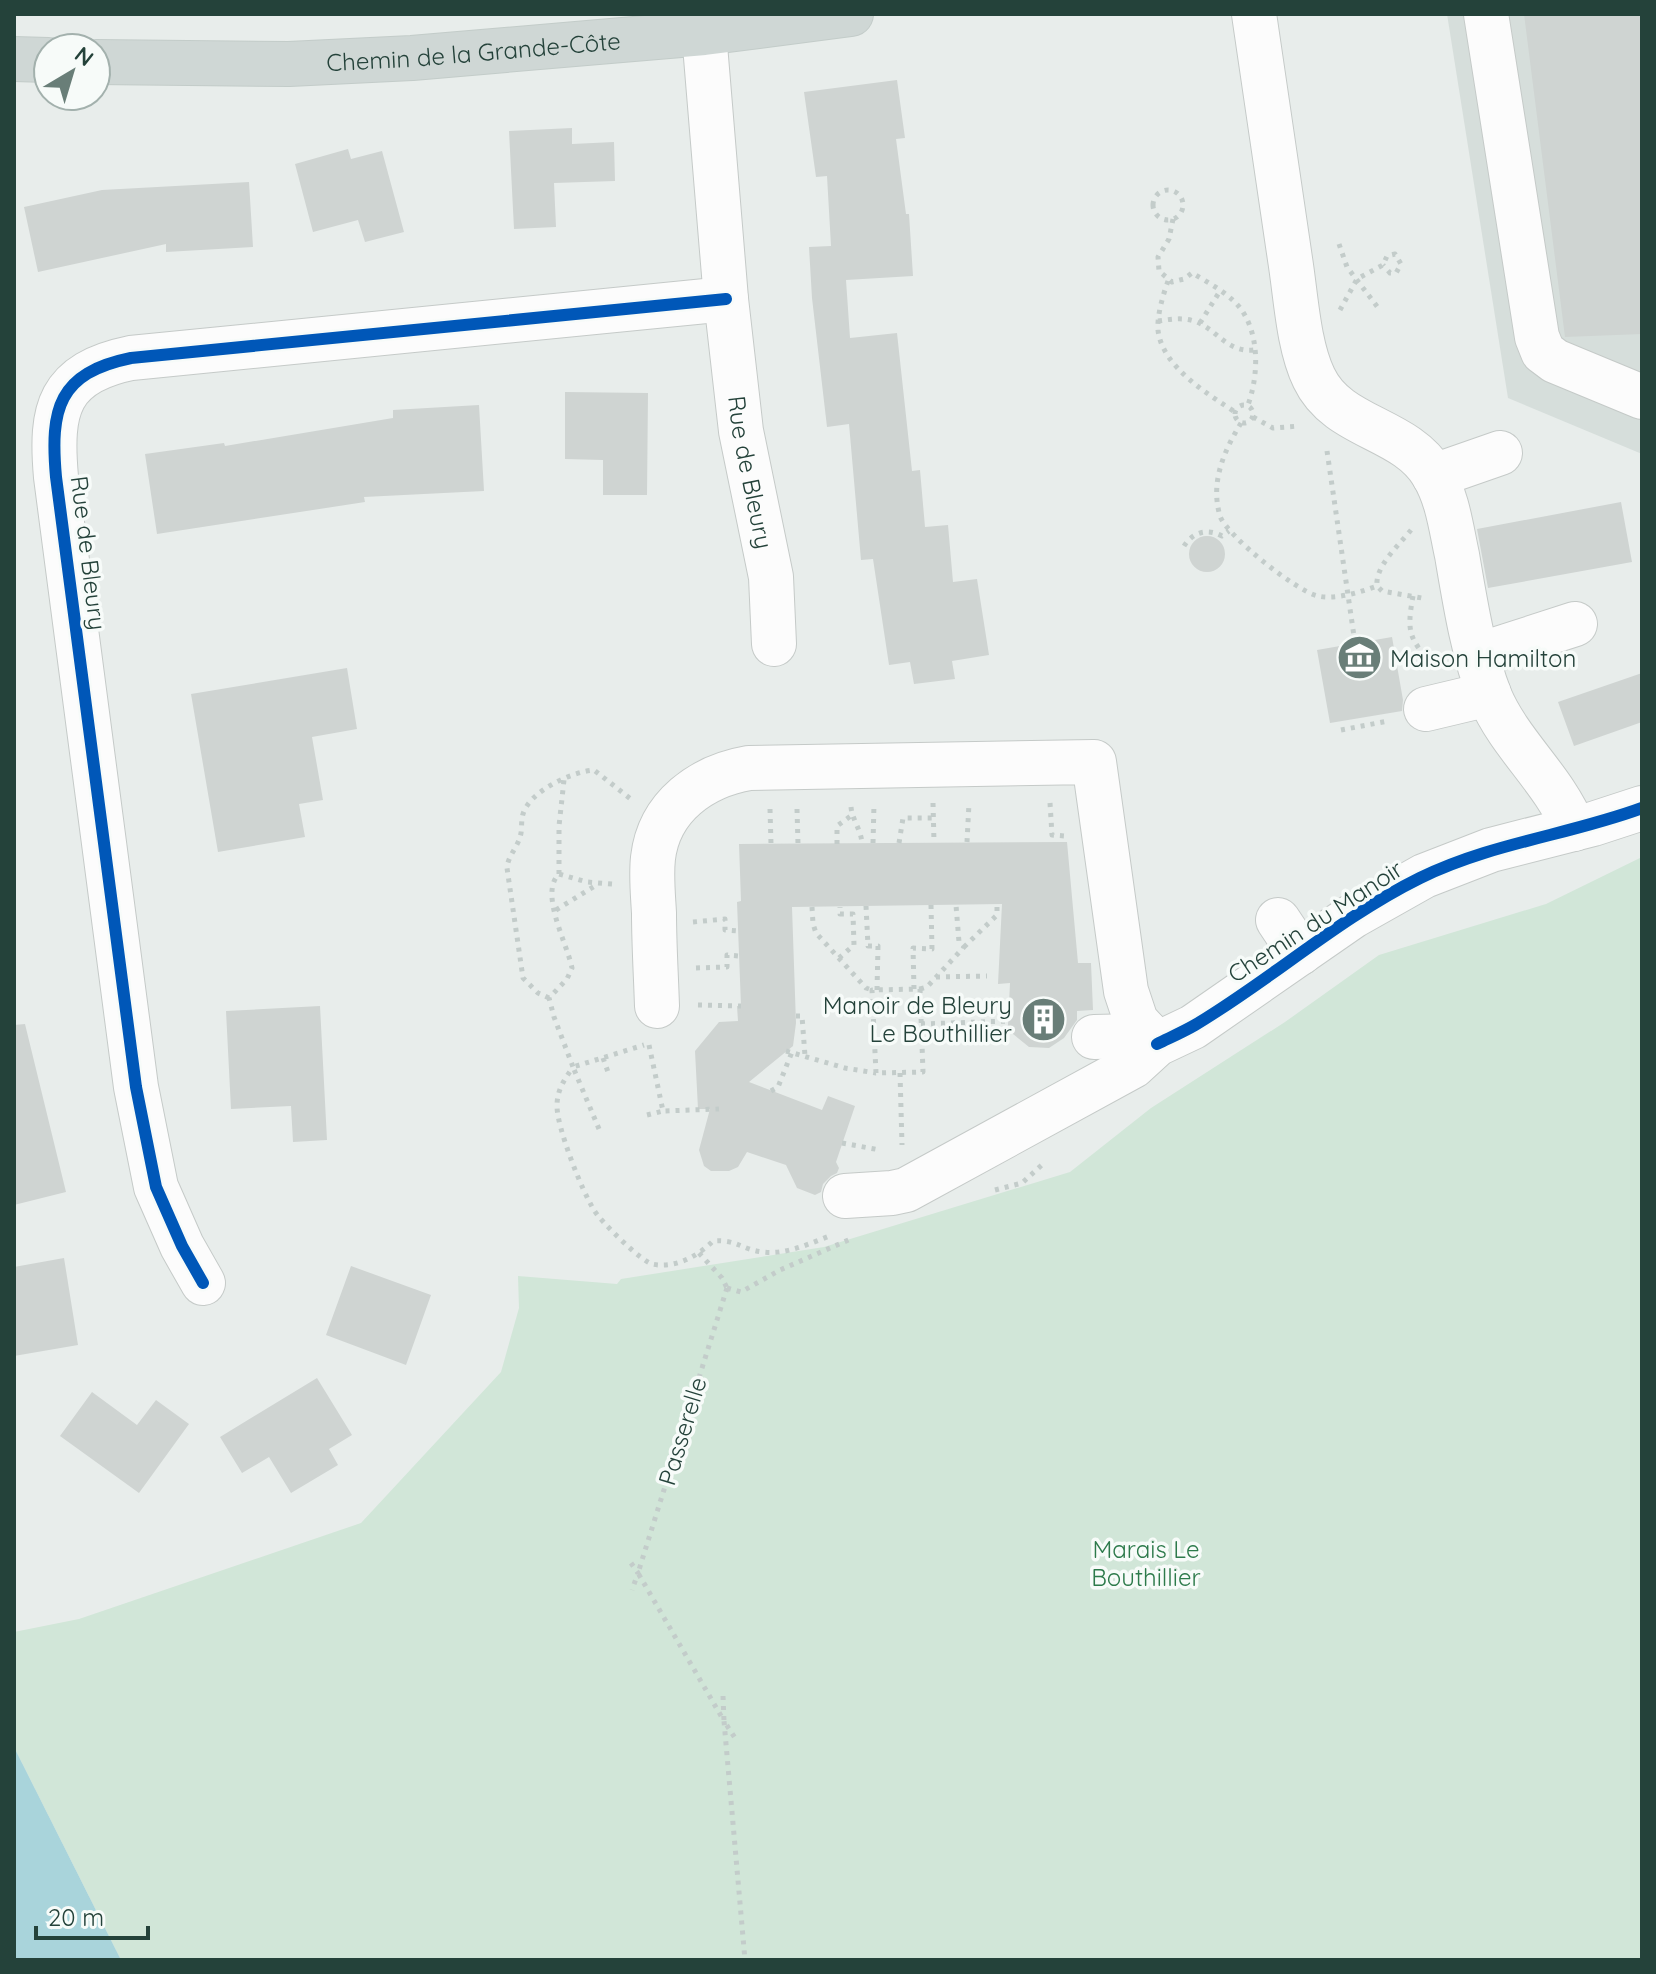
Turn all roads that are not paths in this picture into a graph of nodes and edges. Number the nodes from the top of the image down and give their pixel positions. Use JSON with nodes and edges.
{"nodes":[{"id":1,"x":851,"y":14,"type":"edge"},
{"id":2,"x":1254,"y":14,"type":"edge"},
{"id":3,"x":1486,"y":14,"type":"edge"},
{"id":4,"x":704,"y":33,"type":"junction"},
{"id":5,"x":112,"y":62,"type":"edge"},
{"id":6,"x":726,"y":299,"type":"junction"},
{"id":7,"x":1642,"y":397,"type":"edge"},
{"id":8,"x":1500,"y":453,"type":"dead end"},
{"id":9,"x":1434,"y":476,"type":"junction"},
{"id":10,"x":1575,"y":624,"type":"dead end"},
{"id":11,"x":774,"y":644,"type":"dead end"},
{"id":12,"x":1484,"y":675,"type":"junction"},
{"id":13,"x":1419,"y":700,"type":"road end"},
{"id":14,"x":1642,"y":808,"type":"edge"},
{"id":15,"x":1574,"y":829,"type":"junction"},
{"id":16,"x":651,"y":1027,"type":"road end"},
{"id":17,"x":1094,"y":1037,"type":"dead end"},
{"id":18,"x":1151,"y":1038,"type":"junction"},
{"id":19,"x":841,"y":1214,"type":"road end"},
{"id":20,"x":203,"y":1283,"type":"dead end"}],
"edges":[{"from":1,"to":4,"type":"main road","name":"Chemin de la Grande-Côte"},
{"from":2,"to":9,"type":"street"},
{"from":3,"to":7,"type":"street"},
{"from":4,"to":5,"type":"main road","name":"Chemin de la Grande-Côte"},
{"from":4,"to":6,"type":"street","name":"Rue de Bleury"},
{"from":6,"to":11,"type":"street","name":"Rue de Bleury"},
{"from":6,"to":20,"type":"street","name":"Rue de Bleury"},
{"from":8,"to":9,"type":"street"},
{"from":9,"to":12,"type":"street"},
{"from":10,"to":12,"type":"street"},
{"from":12,"to":13,"type":"street"},
{"from":12,"to":15,"type":"street"},
{"from":14,"to":15,"type":"street","name":"Chemin du Manoir"},
{"from":15,"to":18,"type":"street","name":"Chemin du Manoir"},
{"from":16,"to":18,"type":"street"},
{"from":17,"to":18,"type":"street"},
{"from":18,"to":19,"type":"street"}]}
